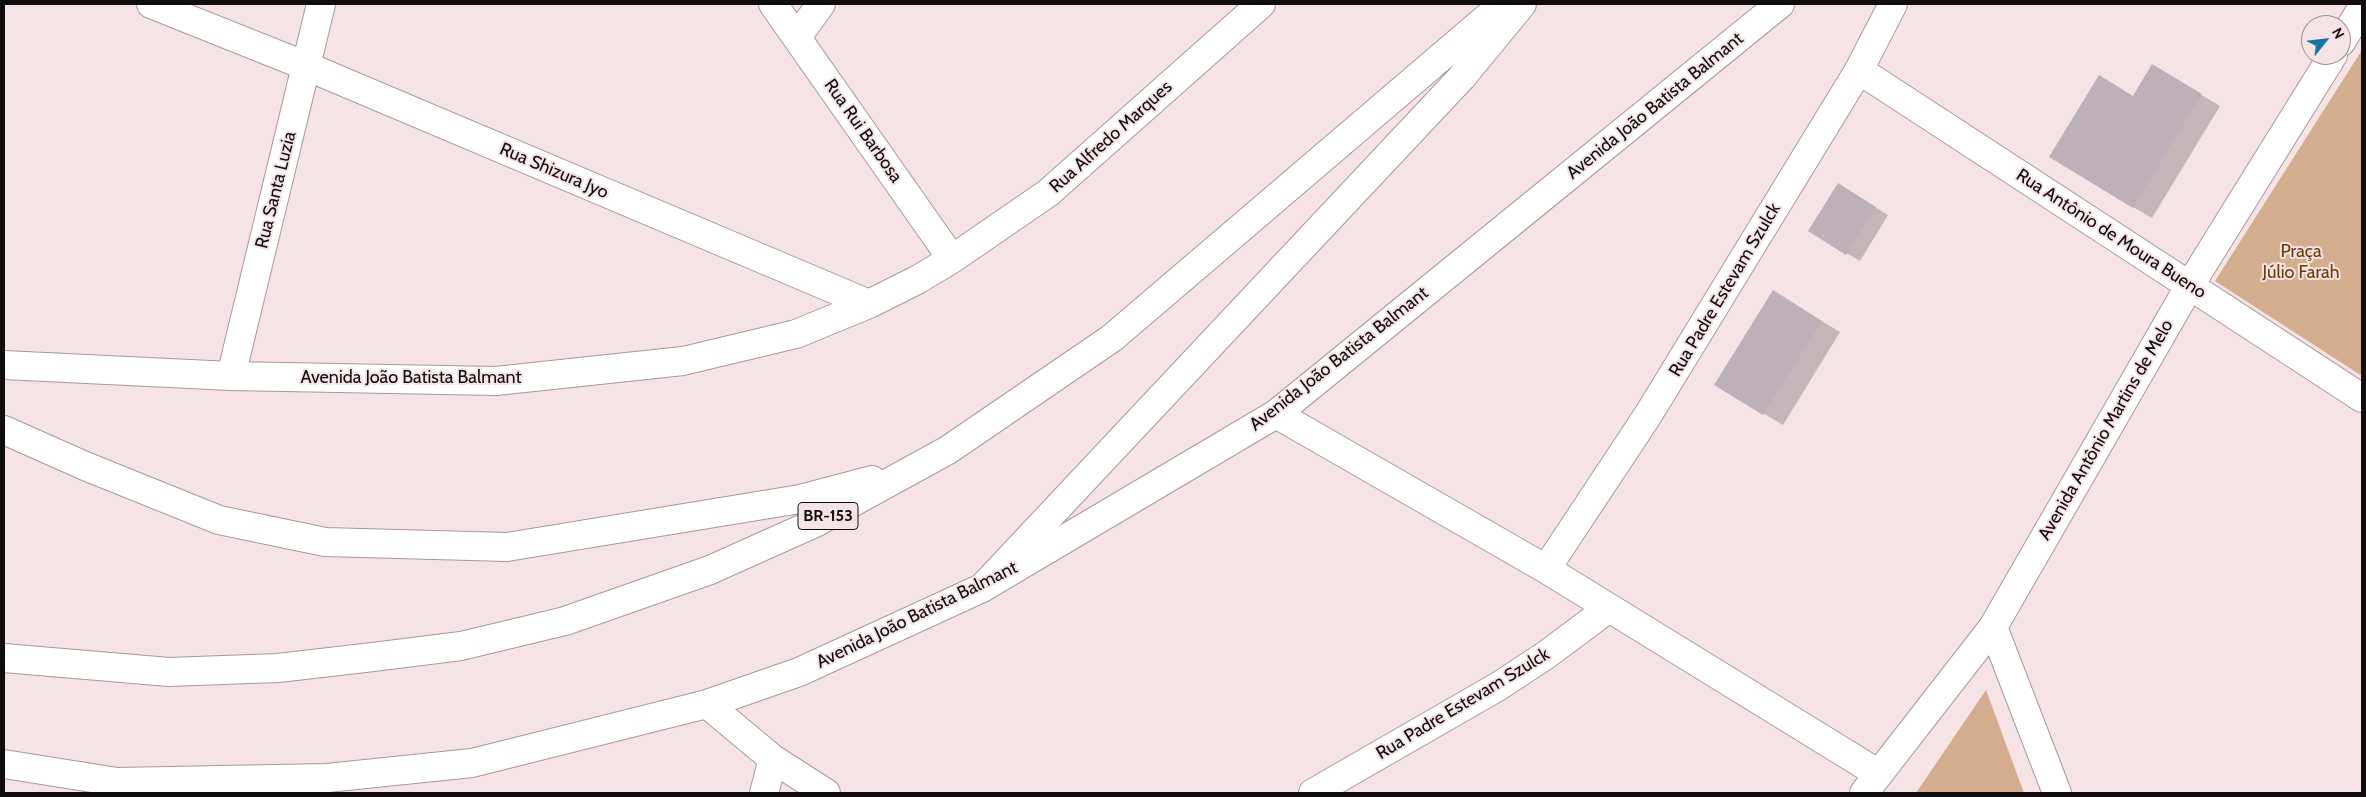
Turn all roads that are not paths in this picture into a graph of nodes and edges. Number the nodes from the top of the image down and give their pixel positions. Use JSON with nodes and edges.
{"nodes":[{"id":1,"x":151,"y":4,"type":"edge"},
{"id":2,"x":321,"y":4,"type":"edge"},
{"id":3,"x":773,"y":4,"type":"edge"},
{"id":4,"x":821,"y":4,"type":"edge"},
{"id":5,"x":1260,"y":4,"type":"edge"},
{"id":6,"x":1503,"y":4,"type":"edge"},
{"id":7,"x":1522,"y":4,"type":"edge"},
{"id":8,"x":1780,"y":4,"type":"edge"},
{"id":9,"x":1893,"y":4,"type":"edge"},
{"id":10,"x":2362,"y":8,"type":"edge"},
{"id":11,"x":2351,"y":26,"type":"edge"},
{"id":12,"x":797,"y":37,"type":"junction"},
{"id":13,"x":2327,"y":65,"type":"edge"},
{"id":14,"x":306,"y":66,"type":"junction"},
{"id":15,"x":1859,"y":70,"type":"junction"},
{"id":16,"x":952,"y":259,"type":"junction"},
{"id":17,"x":2190,"y":285,"type":"junction"},
{"id":18,"x":869,"y":304,"type":"junction"},
{"id":19,"x":4,"y":365,"type":"edge"},
{"id":20,"x":231,"y":376,"type":"junction"},
{"id":21,"x":2362,"y":398,"type":"edge"},
{"id":22,"x":1276,"y":414,"type":"junction"},
{"id":23,"x":4,"y":430,"type":"edge"},
{"id":24,"x":917,"y":468,"type":"junction"},
{"id":25,"x":1546,"y":569,"type":"junction"},
{"id":26,"x":982,"y":588,"type":"junction"},
{"id":27,"x":1609,"y":608,"type":"junction"},
{"id":28,"x":1993,"y":627,"type":"junction"},
{"id":29,"x":4,"y":658,"type":"edge"},
{"id":30,"x":707,"y":704,"type":"junction"},
{"id":31,"x":773,"y":759,"type":"junction"},
{"id":32,"x":4,"y":764,"type":"edge"},
{"id":33,"x":1871,"y":783,"type":"edge"},
{"id":34,"x":116,"y":788,"type":"edge"},
{"id":35,"x":764,"y":793,"type":"edge"},
{"id":36,"x":826,"y":793,"type":"edge"},
{"id":37,"x":1313,"y":793,"type":"edge"},
{"id":38,"x":2058,"y":793,"type":"edge"}],
"edges":[{"from":1,"to":14,"type":"main road","name":"Rua Shizura Jyo"},
{"from":2,"to":14,"type":"main road","name":"Rua Santa Luzia"},
{"from":3,"to":12,"type":"main road","name":"Rua Rui Barbosa"},
{"from":4,"to":12,"type":"main road"},
{"from":5,"to":16,"type":"main road","name":"Rua Alfredo Marques"},
{"from":6,"to":24,"type":"main road","number":"BR-153"},
{"from":7,"to":26,"type":"main road"},
{"from":8,"to":22,"type":"main road","name":"Avenida João Batista Balmant"},
{"from":9,"to":15,"type":"main road","name":"Rua Padre Estevam Szulck"},
{"from":10,"to":11,"type":"main road"},
{"from":12,"to":16,"type":"main road","name":"Rua Rui Barbosa"},
{"from":13,"to":17,"type":"main road","name":"Avenida Antônio Martins de Melo"},
{"from":14,"to":18,"type":"main road","name":"Rua Shizura Jyo"},
{"from":14,"to":20,"type":"main road","name":"Rua Santa Luzia"},
{"from":15,"to":17,"type":"main road","name":"Rua Antônio de Moura Bueno"},
{"from":15,"to":25,"type":"main road","name":"Rua Padre Estevam Szulck"},
{"from":16,"to":18,"type":"main road"},
{"from":17,"to":21,"type":"main road","name":"Rua Antônio de Moura Bueno"},
{"from":17,"to":28,"type":"main road","name":"Avenida Antônio Martins de Melo"},
{"from":18,"to":20,"type":"main road","name":"Avenida João Batista Balmant"},
{"from":19,"to":20,"type":"main road","name":"Avenida João Batista Balmant"},
{"from":22,"to":25,"type":"main road"},
{"from":22,"to":26,"type":"main road","name":"Avenida João Batista Balmant"},
{"from":23,"to":24,"type":"main road"},
{"from":24,"to":29,"type":"main road","number":"BR-153"},
{"from":25,"to":27,"type":"main road"},
{"from":26,"to":30,"type":"main road","name":"Avenida João Batista Balmant"},
{"from":27,"to":33,"type":"main road"},
{"from":27,"to":37,"type":"main road","name":"Rua Padre Estevam Szulck"},
{"from":28,"to":33,"type":"main road","name":"Avenida Antônio Martins de Melo"},
{"from":28,"to":38,"type":"main road"},
{"from":30,"to":31,"type":"main road"},
{"from":30,"to":34,"type":"main road","name":"Avenida João Batista Balmant"},
{"from":31,"to":35,"type":"main road"},
{"from":31,"to":36,"type":"main road"},
{"from":32,"to":34,"type":"main road","name":"Avenida João Batista Balmant"}]}
